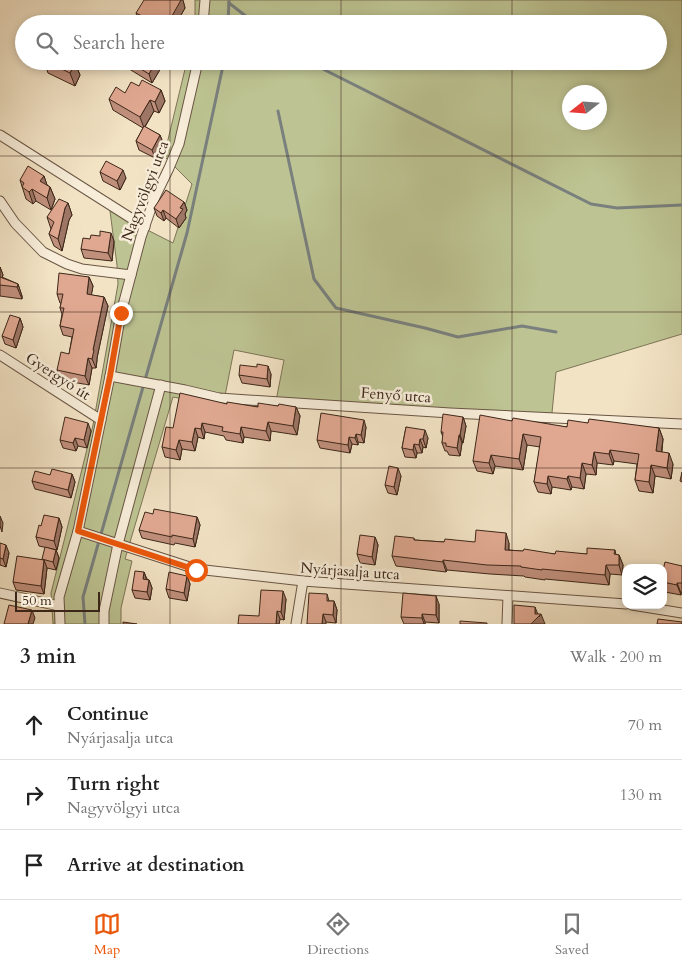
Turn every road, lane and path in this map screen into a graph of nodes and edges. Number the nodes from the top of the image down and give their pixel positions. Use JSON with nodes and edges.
{"nodes":[{"id":1,"x":205,"y":0,"type":"edge"},
{"id":2,"x":204,"y":15,"type":"edge"},
{"id":3,"x":196,"y":70,"type":"edge"},
{"id":4,"x":0,"y":135,"type":"edge"},
{"id":5,"x":0,"y":201,"type":"edge"},
{"id":6,"x":145,"y":227,"type":"junction"},
{"id":7,"x":131,"y":276,"type":"junction"},
{"id":8,"x":0,"y":355,"type":"edge"},
{"id":9,"x":110,"y":376,"type":"junction"},
{"id":10,"x":161,"y":385,"type":"junction"},
{"id":11,"x":101,"y":420,"type":"junction"},
{"id":12,"x":682,"y":424,"type":"edge"},
{"id":13,"x":78,"y":531,"type":"junction"},
{"id":14,"x":118,"y":544,"type":"junction"},
{"id":15,"x":303,"y":581,"type":"junction"},
{"id":16,"x":0,"y":593,"type":"edge"},
{"id":17,"x":508,"y":596,"type":"junction"},
{"id":18,"x":622,"y":604,"type":"edge"},
{"id":19,"x":59,"y":606,"type":"junction"},
{"id":20,"x":657,"y":609,"type":"edge"},
{"id":21,"x":682,"y":613,"type":"edge"},
{"id":22,"x":60,"y":624,"type":"edge"},
{"id":23,"x":104,"y":624,"type":"edge"},
{"id":24,"x":296,"y":624,"type":"edge"},
{"id":25,"x":507,"y":624,"type":"edge"}],
"edges":[{"from":1,"to":2,"type":"street"},
{"from":3,"to":6,"type":"street","name":"Nagyvölgyi utca"},
{"from":4,"to":6,"type":"street"},
{"from":5,"to":7,"type":"street"},
{"from":6,"to":7,"type":"street","name":"Nagyvölgyi utca"},
{"from":7,"to":9,"type":"street","name":"Nagyvölgyi utca"},
{"from":8,"to":11,"type":"street","name":"Gyergyó út"},
{"from":9,"to":10,"type":"street","name":"Fenyő utca"},
{"from":9,"to":11,"type":"street","name":"Nagyvölgyi utca"},
{"from":10,"to":12,"type":"street","name":"Fenyő utca"},
{"from":10,"to":14,"type":"street"},
{"from":11,"to":13,"type":"street","name":"Nagyvölgyi utca"},
{"from":13,"to":14,"type":"street","name":"Nyárjasalja utca"},
{"from":13,"to":19,"type":"street","name":"Nagyvölgyi utca"},
{"from":14,"to":15,"type":"street","name":"Nyárjasalja utca"},
{"from":14,"to":23,"type":"street"},
{"from":15,"to":17,"type":"street","name":"Nyárjasalja utca"},
{"from":15,"to":24,"type":"street"},
{"from":16,"to":19,"type":"street"},
{"from":17,"to":18,"type":"street","name":"Nyárjasalja utca"},
{"from":17,"to":25,"type":"street"},
{"from":19,"to":22,"type":"street","name":"Nagyvölgyi utca"},
{"from":20,"to":21,"type":"street"}]}
